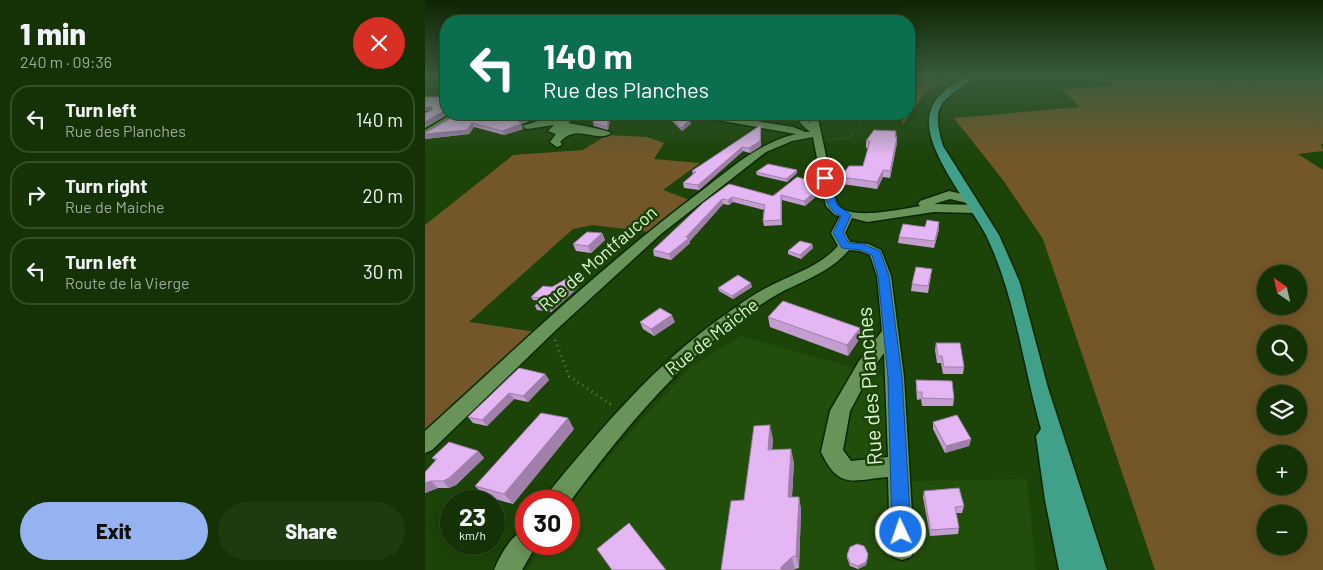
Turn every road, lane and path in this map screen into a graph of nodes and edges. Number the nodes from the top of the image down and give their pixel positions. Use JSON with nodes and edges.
{"nodes":[{"id":1,"x":940,"y":103,"type":"edge"},
{"id":2,"x":1282,"y":103,"type":"edge"},
{"id":3,"x":448,"y":120,"type":"edge"},
{"id":4,"x":734,"y":120,"type":"edge"},
{"id":5,"x":803,"y":120,"type":"edge"},
{"id":6,"x":812,"y":120,"type":"edge"},
{"id":7,"x":860,"y":120,"type":"edge"},
{"id":8,"x":570,"y":121,"type":"edge"},
{"id":9,"x":592,"y":123,"type":"edge"},
{"id":10,"x":1323,"y":123,"type":"edge"},
{"id":11,"x":527,"y":126,"type":"dead end"},
{"id":12,"x":606,"y":133,"type":"dead end"},
{"id":13,"x":811,"y":133,"type":"junction"},
{"id":14,"x":425,"y":134,"type":"edge"},
{"id":15,"x":557,"y":144,"type":"dead end"},
{"id":16,"x":951,"y":169,"type":"junction"},
{"id":17,"x":949,"y":196,"type":"junction"},
{"id":18,"x":974,"y":204,"type":"junction"},
{"id":19,"x":903,"y":212,"type":"junction"},
{"id":20,"x":847,"y":215,"type":"junction"},
{"id":21,"x":845,"y":246,"type":"junction"},
{"id":22,"x":550,"y":326,"type":"junction"},
{"id":23,"x":890,"y":332,"type":"junction"},
{"id":24,"x":1039,"y":388,"type":"junction"},
{"id":25,"x":625,"y":414,"type":"junction"},
{"id":26,"x":425,"y":444,"type":"edge"},
{"id":27,"x":899,"y":466,"type":"junction"},
{"id":28,"x":565,"y":490,"type":"edge"},
{"id":29,"x":902,"y":548,"type":"dead end"},
{"id":30,"x":517,"y":555,"type":"edge"},
{"id":31,"x":507,"y":570,"type":"edge"},
{"id":32,"x":1072,"y":570,"type":"edge"},
{"id":33,"x":1095,"y":570,"type":"edge"}],
"edges":[{"from":1,"to":16,"type":"main road"},
{"from":2,"to":10,"type":"path"},
{"from":3,"to":14,"type":"street"},
{"from":4,"to":13,"type":"street"},
{"from":5,"to":13,"type":"street"},
{"from":6,"to":13,"type":"street"},
{"from":7,"to":13,"type":"path"},
{"from":8,"to":9,"type":"street"},
{"from":8,"to":11,"type":"street"},
{"from":8,"to":12,"type":"street"},
{"from":8,"to":15,"type":"street"},
{"from":13,"to":20,"type":"street"},
{"from":13,"to":22,"type":"street","name":"Rue de Montfaucon"},
{"from":16,"to":17,"type":"street"},
{"from":16,"to":18,"type":"main road"},
{"from":17,"to":18,"type":"street"},
{"from":17,"to":19,"type":"street"},
{"from":18,"to":19,"type":"street"},
{"from":18,"to":24,"type":"main road"},
{"from":19,"to":20,"type":"street"},
{"from":20,"to":21,"type":"street"},
{"from":21,"to":23,"type":"street","name":"Rue des Planches"},
{"from":21,"to":25,"type":"street","name":"Rue de Maiche"},
{"from":22,"to":25,"type":"path"},
{"from":22,"to":26,"type":"street","name":"Rue de Montfaucon"},
{"from":23,"to":27,"type":"street","name":"Rue des Planches"},
{"from":23,"to":27,"type":"street"},
{"from":24,"to":32,"type":"main road"},
{"from":24,"to":33,"type":"main road"},
{"from":25,"to":28,"type":"street","name":"Rue de Maiche"},
{"from":27,"to":29,"type":"street","name":"Rue des Planches"},
{"from":30,"to":31,"type":"street"}]}
